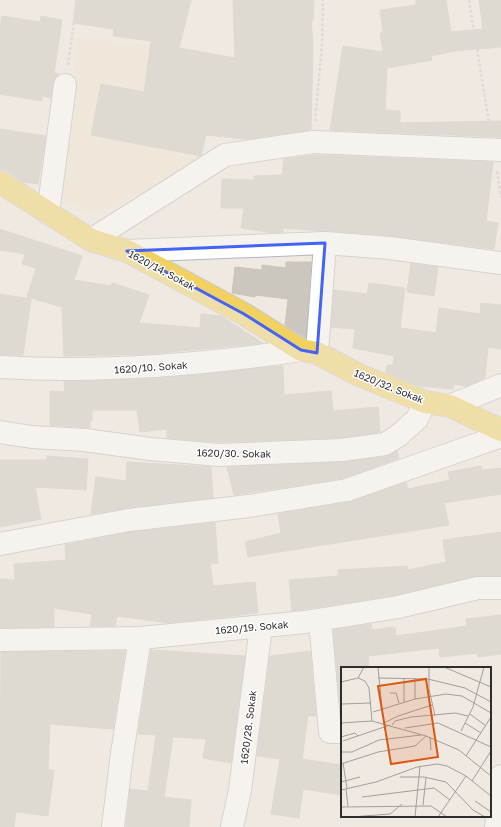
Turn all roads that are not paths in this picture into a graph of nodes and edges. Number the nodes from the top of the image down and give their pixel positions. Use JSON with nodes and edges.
{"nodes":[{"id":1,"x":66,"y":85,"type":"road end"},
{"id":2,"x":498,"y":150,"type":"edge"},
{"id":3,"x":0,"y":182,"type":"edge"},
{"id":4,"x":48,"y":213,"type":"junction"},
{"id":5,"x":91,"y":240,"type":"junction"},
{"id":6,"x":325,"y":243,"type":"junction"},
{"id":7,"x":127,"y":250,"type":"junction"},
{"id":8,"x":501,"y":263,"type":"edge"},
{"id":9,"x":309,"y":352,"type":"junction"},
{"id":10,"x":0,"y":367,"type":"edge"},
{"id":11,"x":501,"y":385,"type":"edge"},
{"id":12,"x":425,"y":402,"type":"junction"},
{"id":13,"x":450,"y":406,"type":"junction"},
{"id":14,"x":501,"y":430,"type":"edge"},
{"id":15,"x":0,"y":432,"type":"edge"},
{"id":16,"x":501,"y":436,"type":"edge"},
{"id":17,"x":0,"y":544,"type":"edge"},
{"id":18,"x":501,"y":588,"type":"edge"},
{"id":19,"x":320,"y":620,"type":"junction"},
{"id":20,"x":261,"y":627,"type":"junction"},
{"id":21,"x":140,"y":638,"type":"junction"},
{"id":22,"x":0,"y":640,"type":"edge"},
{"id":23,"x":341,"y":732,"type":"edge"},
{"id":24,"x":501,"y":776,"type":"edge"},
{"id":25,"x":113,"y":827,"type":"edge"},
{"id":26,"x":232,"y":827,"type":"edge"},
{"id":27,"x":496,"y":827,"type":"edge"}],
"edges":[{"from":1,"to":4,"type":"street"},
{"from":2,"to":5,"type":"street"},
{"from":3,"to":4,"type":"main road","name":"1620/14. Sokak"},
{"from":4,"to":5,"type":"main road","name":"1620/14. Sokak"},
{"from":5,"to":7,"type":"main road","name":"1620/14. Sokak"},
{"from":6,"to":7,"type":"street"},
{"from":6,"to":8,"type":"street"},
{"from":6,"to":9,"type":"street"},
{"from":7,"to":9,"type":"main road","name":"1620/14. Sokak"},
{"from":9,"to":10,"type":"street","name":"1620/10. Sokak"},
{"from":9,"to":12,"type":"main road","name":"1620/32. Sokak"},
{"from":11,"to":13,"type":"street"},
{"from":12,"to":13,"type":"main road","name":"1620/32. Sokak"},
{"from":12,"to":15,"type":"street","name":"1620/30. Sokak"},
{"from":13,"to":14,"type":"main road","name":"1620/32. Sokak"},
{"from":16,"to":17,"type":"street"},
{"from":18,"to":19,"type":"street","name":"1620/19. Sokak"},
{"from":19,"to":20,"type":"street","name":"1620/19. Sokak"},
{"from":19,"to":23,"type":"street"},
{"from":20,"to":21,"type":"street","name":"1620/19. Sokak"},
{"from":20,"to":26,"type":"street","name":"1620/28. Sokak"},
{"from":21,"to":22,"type":"street","name":"1620/19. Sokak"},
{"from":21,"to":25,"type":"street"},
{"from":24,"to":27,"type":"street"}]}
